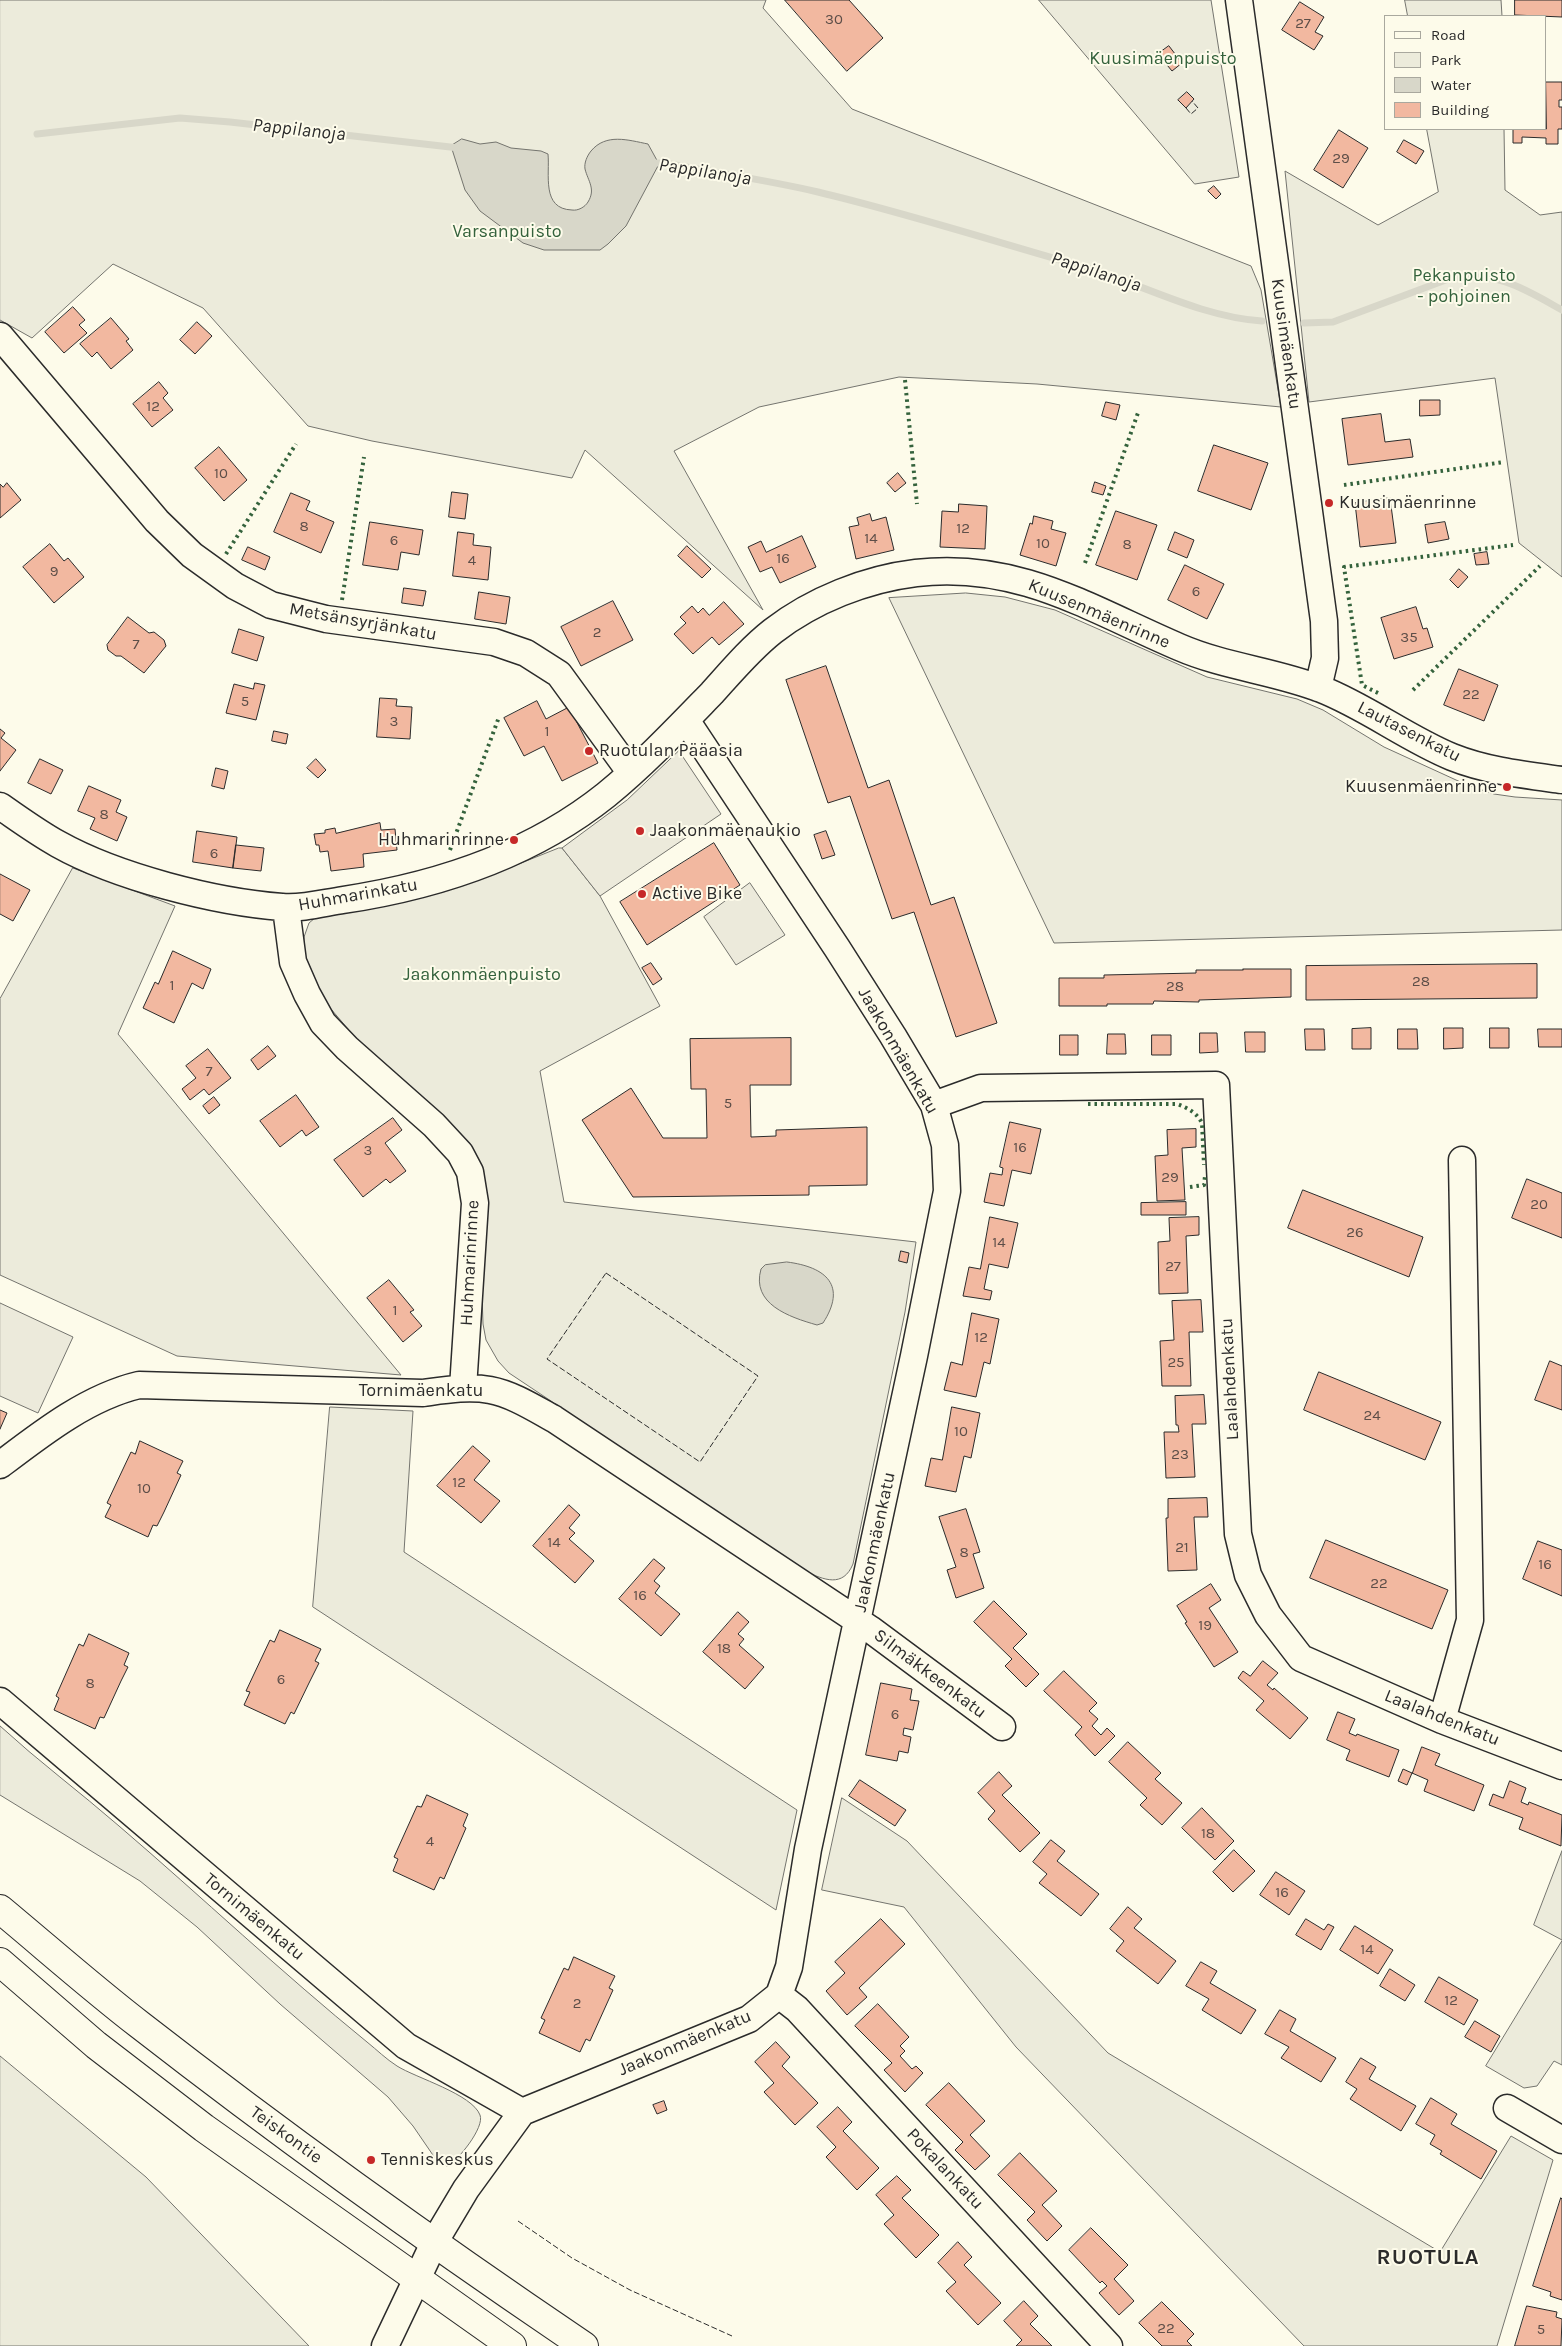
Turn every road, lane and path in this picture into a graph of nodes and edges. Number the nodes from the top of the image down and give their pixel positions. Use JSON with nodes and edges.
{"nodes":[{"id":1,"x":1239,"y":0,"type":"edge"},
{"id":2,"x":0,"y":336,"type":"edge"},
{"id":3,"x":1318,"y":688,"type":"junction"},
{"id":4,"x":686,"y":720,"type":"junction"},
{"id":5,"x":631,"y":773,"type":"junction"},
{"id":6,"x":1562,"y":780,"type":"edge"},
{"id":7,"x":0,"y":806,"type":"edge"},
{"id":8,"x":286,"y":908,"type":"junction"},
{"id":9,"x":934,"y":1105,"type":"junction"},
{"id":10,"x":1462,"y":1160,"type":"dead end"},
{"id":11,"x":463,"y":1388,"type":"junction"},
{"id":12,"x":0,"y":1465,"type":"edge"},
{"id":13,"x":858,"y":1621,"type":"junction"},
{"id":14,"x":0,"y":1701,"type":"edge"},
{"id":15,"x":1442,"y":1720,"type":"junction"},
{"id":16,"x":1002,"y":1728,"type":"dead end"},
{"id":17,"x":1562,"y":1766,"type":"edge"},
{"id":18,"x":0,"y":1909,"type":"edge"},
{"id":19,"x":0,"y":1962,"type":"edge"},
{"id":20,"x":779,"y":1995,"type":"junction"},
{"id":21,"x":1507,"y":2108,"type":"dead end"},
{"id":22,"x":522,"y":2112,"type":"junction"},
{"id":23,"x":1562,"y":2140,"type":"edge"},
{"id":24,"x":435,"y":2241,"type":"junction"},
{"id":25,"x":417,"y":2280,"type":"junction"},
{"id":26,"x":385,"y":2346,"type":"edge"},
{"id":27,"x":512,"y":2346,"type":"edge"},
{"id":28,"x":584,"y":2346,"type":"edge"},
{"id":29,"x":1109,"y":2346,"type":"edge"}],
"edges":[{"from":1,"to":3,"type":"street","name":"Kuusimäenkatu"},
{"from":2,"to":5,"type":"street","name":"Metsänsyrjänkatu"},
{"from":3,"to":4,"type":"street","name":"Kuusenmäenrinne"},
{"from":3,"to":6,"type":"street","name":"Lautasenkatu"},
{"from":4,"to":5,"type":"street","name":"Huhmarinkatu"},
{"from":4,"to":9,"type":"street","name":"Jaakonmäenkatu"},
{"from":5,"to":8,"type":"street","name":"Huhmarinkatu"},
{"from":7,"to":8,"type":"street","name":"Huhmarinkatu"},
{"from":8,"to":11,"type":"street","name":"Huhmarinrinne"},
{"from":9,"to":13,"type":"street","name":"Jaakonmäenkatu"},
{"from":9,"to":15,"type":"street","name":"Laalahdenkatu"},
{"from":10,"to":15,"type":"street"},
{"from":11,"to":12,"type":"street","name":"Tornimäenkatu"},
{"from":11,"to":13,"type":"street","name":"Tornimäenkatu"},
{"from":13,"to":16,"type":"street","name":"Silmäkkeenkatu"},
{"from":13,"to":20,"type":"street","name":"Jaakonmäenkatu"},
{"from":14,"to":22,"type":"street","name":"Tornimäenkatu"},
{"from":15,"to":17,"type":"street","name":"Laalahdenkatu"},
{"from":18,"to":24,"type":"highway","name":"Teiskontie"},
{"from":19,"to":25,"type":"highway"},
{"from":20,"to":22,"type":"street","name":"Jaakonmäenkatu"},
{"from":20,"to":29,"type":"street","name":"Pokalankatu"},
{"from":21,"to":23,"type":"street"},
{"from":22,"to":24,"type":"street"},
{"from":24,"to":25,"type":"street"},
{"from":24,"to":28,"type":"highway","name":"Teiskontie"},
{"from":25,"to":26,"type":"street"},
{"from":25,"to":27,"type":"highway"}]}
